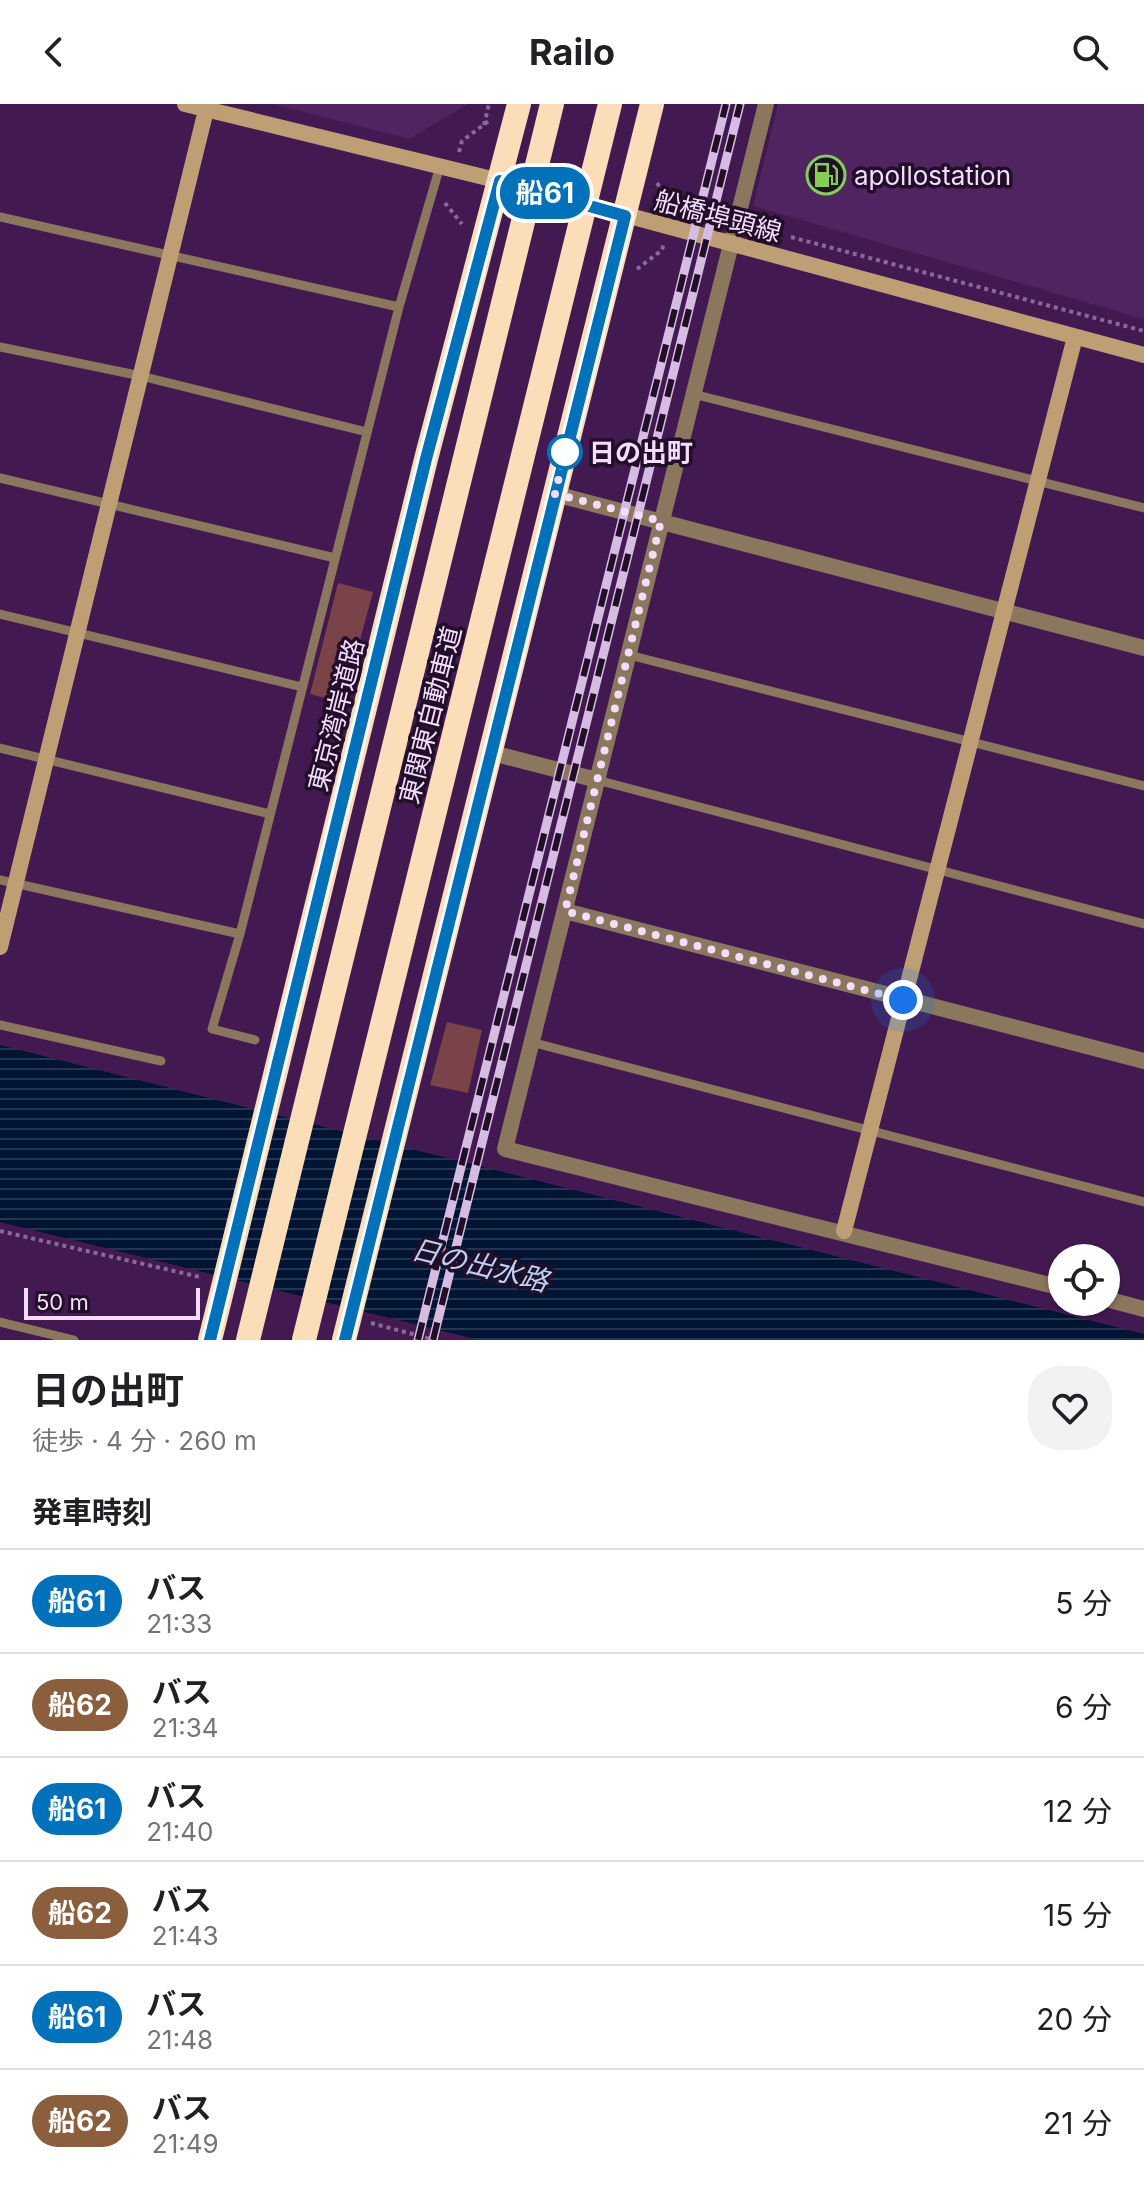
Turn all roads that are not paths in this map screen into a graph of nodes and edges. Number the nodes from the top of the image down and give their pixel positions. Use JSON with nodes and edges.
{"nodes":[{"id":1,"x":185,"y":104,"type":"edge"},
{"id":2,"x":519,"y":104,"type":"edge"},
{"id":3,"x":552,"y":104,"type":"edge"},
{"id":4,"x":610,"y":104,"type":"edge"},
{"id":5,"x":652,"y":104,"type":"edge"},
{"id":6,"x":766,"y":104,"type":"edge"},
{"id":7,"x":206,"y":110,"type":"junction"},
{"id":8,"x":440,"y":166,"type":"junction"},
{"id":9,"x":500,"y":181,"type":"junction"},
{"id":10,"x":625,"y":216,"type":"junction"},
{"id":11,"x":0,"y":217,"type":"edge"},
{"id":12,"x":731,"y":244,"type":"junction"},
{"id":13,"x":170,"y":257,"type":"junction"},
{"id":14,"x":399,"y":307,"type":"junction"},
{"id":15,"x":1075,"y":337,"type":"junction"},
{"id":16,"x":0,"y":347,"type":"edge"},
{"id":17,"x":1144,"y":355,"type":"edge"},
{"id":18,"x":141,"y":376,"type":"junction"},
{"id":19,"x":693,"y":394,"type":"junction"},
{"id":20,"x":367,"y":432,"type":"junction"},
{"id":21,"x":0,"y":478,"type":"edge"},
{"id":22,"x":1038,"y":480,"type":"junction"},
{"id":23,"x":555,"y":494,"type":"junction"},
{"id":24,"x":109,"y":503,"type":"junction"},
{"id":25,"x":1144,"y":508,"type":"edge"},
{"id":26,"x":661,"y":521,"type":"junction"},
{"id":27,"x":335,"y":558,"type":"junction"},
{"id":28,"x":1004,"y":611,"type":"junction"},
{"id":29,"x":0,"y":614,"type":"edge"},
{"id":30,"x":78,"y":631,"type":"junction"},
{"id":31,"x":1144,"y":648,"type":"edge"},
{"id":32,"x":629,"y":655,"type":"junction"},
{"id":33,"x":302,"y":687,"type":"junction"},
{"id":34,"x":970,"y":742,"type":"junction"},
{"id":35,"x":0,"y":748,"type":"edge"},
{"id":36,"x":492,"y":753,"type":"junction"},
{"id":37,"x":46,"y":760,"type":"junction"},
{"id":38,"x":597,"y":780,"type":"junction"},
{"id":39,"x":1144,"y":786,"type":"edge"},
{"id":40,"x":270,"y":814,"type":"junction"},
{"id":41,"x":937,"y":870,"type":"junction"},
{"id":42,"x":8,"y":882,"type":"edge"},
{"id":43,"x":565,"y":911,"type":"junction"},
{"id":44,"x":1144,"y":924,"type":"edge"},
{"id":45,"x":240,"y":934,"type":"junction"},
{"id":46,"x":0,"y":947,"type":"edge"},
{"id":47,"x":903,"y":1000,"type":"junction"},
{"id":48,"x":0,"y":1025,"type":"edge"},
{"id":49,"x":255,"y":1040,"type":"dead end"},
{"id":50,"x":531,"y":1042,"type":"junction"},
{"id":51,"x":161,"y":1061,"type":"dead end"},
{"id":52,"x":1144,"y":1061,"type":"edge"},
{"id":53,"x":870,"y":1129,"type":"junction"},
{"id":54,"x":1144,"y":1202,"type":"edge"},
{"id":55,"x":844,"y":1231,"type":"junction"},
{"id":56,"x":1048,"y":1284,"type":"edge"},
{"id":57,"x":1120,"y":1303,"type":"edge"},
{"id":58,"x":1144,"y":1309,"type":"edge"},
{"id":59,"x":0,"y":1322,"type":"edge"},
{"id":60,"x":74,"y":1340,"type":"edge"},
{"id":61,"x":210,"y":1340,"type":"edge"},
{"id":62,"x":248,"y":1340,"type":"edge"},
{"id":63,"x":304,"y":1340,"type":"edge"},
{"id":64,"x":344,"y":1340,"type":"edge"}],
"edges":[{"from":1,"to":7,"type":"street","name":"船橋埠頭線"},
{"from":2,"to":9,"type":"highway","name":"東京湾岸道路"},
{"from":3,"to":62,"type":"highway","name":"東関東自動車道"},
{"from":4,"to":63,"type":"highway","name":"東関東自動車道"},
{"from":5,"to":10,"type":"highway"},
{"from":6,"to":12,"type":"street"},
{"from":7,"to":8,"type":"street","name":"船橋埠頭線"},
{"from":7,"to":13,"type":"street"},
{"from":8,"to":9,"type":"street","name":"船橋埠頭線"},
{"from":8,"to":14,"type":"lane"},
{"from":9,"to":10,"type":"street","name":"船橋埠頭線"},
{"from":9,"to":61,"type":"highway","name":"東京湾岸道路"},
{"from":10,"to":12,"type":"street","name":"船橋埠頭線"},
{"from":10,"to":23,"type":"highway"},
{"from":11,"to":13,"type":"lane"},
{"from":12,"to":15,"type":"street","name":"船橋埠頭線"},
{"from":12,"to":19,"type":"street"},
{"from":13,"to":14,"type":"lane"},
{"from":13,"to":18,"type":"street"},
{"from":14,"to":20,"type":"lane"},
{"from":15,"to":17,"type":"street","name":"船橋埠頭線"},
{"from":15,"to":22,"type":"street"},
{"from":16,"to":18,"type":"lane"},
{"from":18,"to":20,"type":"lane"},
{"from":18,"to":24,"type":"street"},
{"from":19,"to":22,"type":"lane"},
{"from":19,"to":26,"type":"street"},
{"from":20,"to":27,"type":"lane"},
{"from":21,"to":24,"type":"lane"},
{"from":22,"to":25,"type":"lane"},
{"from":22,"to":28,"type":"street"},
{"from":23,"to":26,"type":"street"},
{"from":23,"to":36,"type":"highway"},
{"from":24,"to":27,"type":"lane"},
{"from":24,"to":30,"type":"street"},
{"from":26,"to":28,"type":"street"},
{"from":26,"to":32,"type":"street"},
{"from":27,"to":33,"type":"lane"},
{"from":28,"to":31,"type":"street"},
{"from":28,"to":34,"type":"street"},
{"from":29,"to":30,"type":"lane"},
{"from":30,"to":33,"type":"lane"},
{"from":30,"to":37,"type":"street"},
{"from":32,"to":34,"type":"lane"},
{"from":32,"to":38,"type":"street"},
{"from":33,"to":40,"type":"lane"},
{"from":34,"to":39,"type":"lane"},
{"from":34,"to":41,"type":"street"},
{"from":35,"to":37,"type":"lane"},
{"from":36,"to":38,"type":"street"},
{"from":36,"to":64,"type":"highway"},
{"from":37,"to":40,"type":"lane"},
{"from":37,"to":42,"type":"street"},
{"from":38,"to":41,"type":"lane"},
{"from":38,"to":43,"type":"street"},
{"from":40,"to":45,"type":"lane"},
{"from":41,"to":44,"type":"lane"},
{"from":41,"to":47,"type":"street"},
{"from":42,"to":45,"type":"lane"},
{"from":42,"to":46,"type":"street"},
{"from":43,"to":47,"type":"street"},
{"from":43,"to":50,"type":"street"},
{"from":45,"to":49,"type":"lane"},
{"from":47,"to":52,"type":"street"},
{"from":47,"to":53,"type":"street"},
{"from":48,"to":51,"type":"lane"},
{"from":50,"to":53,"type":"lane"},
{"from":50,"to":55,"type":"street"},
{"from":53,"to":54,"type":"lane"},
{"from":53,"to":55,"type":"street"},
{"from":55,"to":56,"type":"street"},
{"from":57,"to":58,"type":"street"},
{"from":59,"to":60,"type":"lane"}]}
